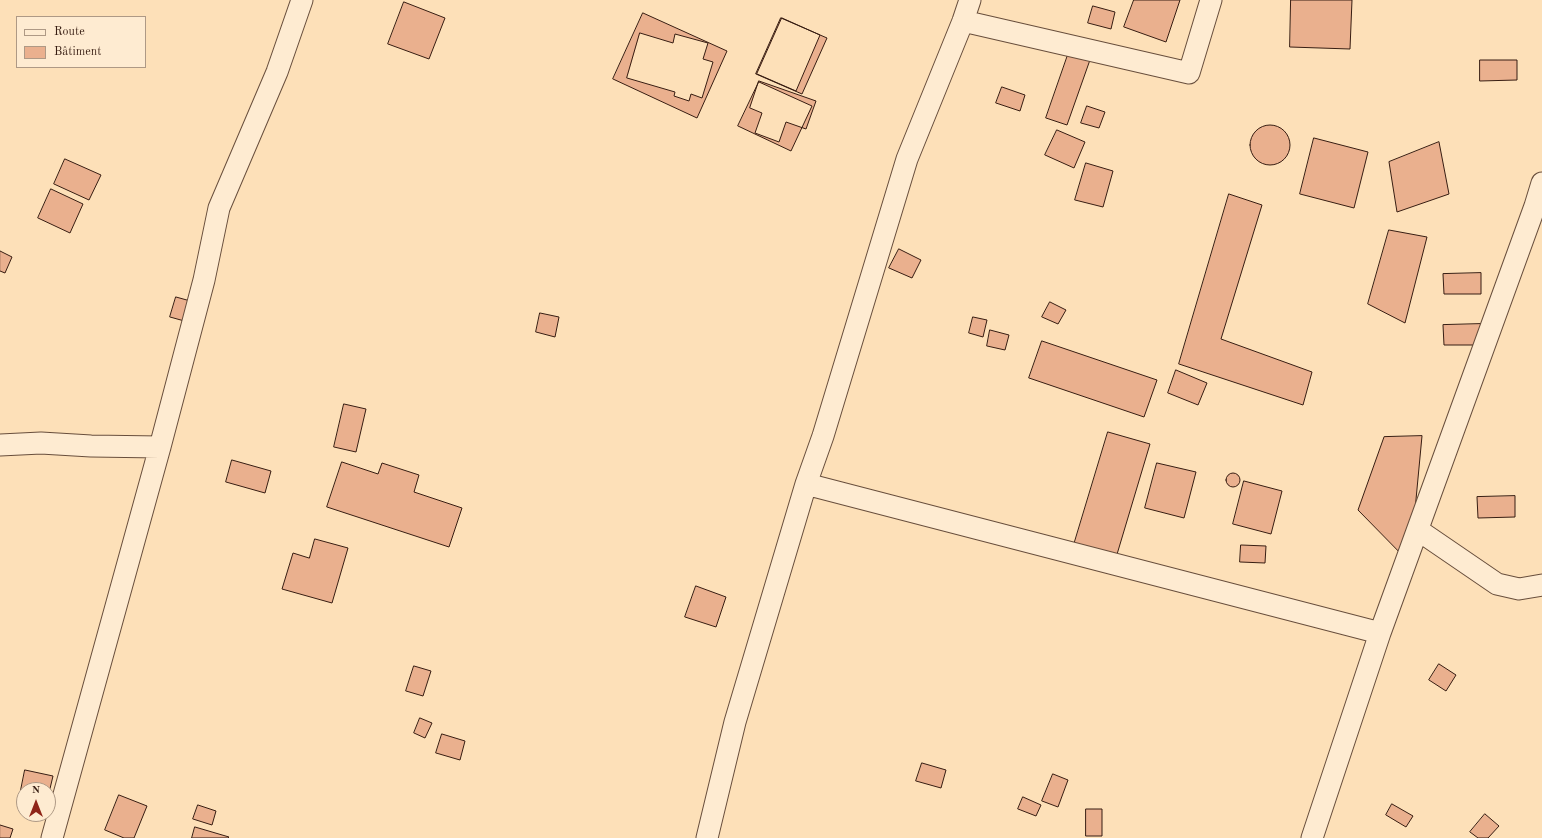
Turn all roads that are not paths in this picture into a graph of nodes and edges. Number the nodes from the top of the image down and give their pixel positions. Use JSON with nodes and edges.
{"nodes":[{"id":1,"x":302,"y":0,"type":"edge"},
{"id":2,"x":970,"y":0,"type":"edge"},
{"id":3,"x":1211,"y":0,"type":"edge"},
{"id":4,"x":963,"y":21,"type":"junction"},
{"id":5,"x":1542,"y":183,"type":"edge"},
{"id":6,"x":0,"y":445,"type":"edge"},
{"id":7,"x":160,"y":447,"type":"junction"},
{"id":8,"x":806,"y":484,"type":"junction"},
{"id":9,"x":1418,"y":530,"type":"junction"},
{"id":10,"x":1542,"y":585,"type":"edge"},
{"id":11,"x":1380,"y":633,"type":"junction"},
{"id":12,"x":52,"y":838,"type":"edge"},
{"id":13,"x":707,"y":838,"type":"edge"},
{"id":14,"x":1312,"y":838,"type":"edge"}],
"edges":[{"from":1,"to":7,"type":"street"},
{"from":2,"to":4,"type":"street"},
{"from":3,"to":4,"type":"street"},
{"from":4,"to":8,"type":"street"},
{"from":5,"to":9,"type":"street"},
{"from":6,"to":7,"type":"street"},
{"from":7,"to":12,"type":"street"},
{"from":8,"to":11,"type":"street"},
{"from":8,"to":13,"type":"street"},
{"from":9,"to":10,"type":"street"},
{"from":9,"to":11,"type":"street"},
{"from":11,"to":14,"type":"street"}]}
